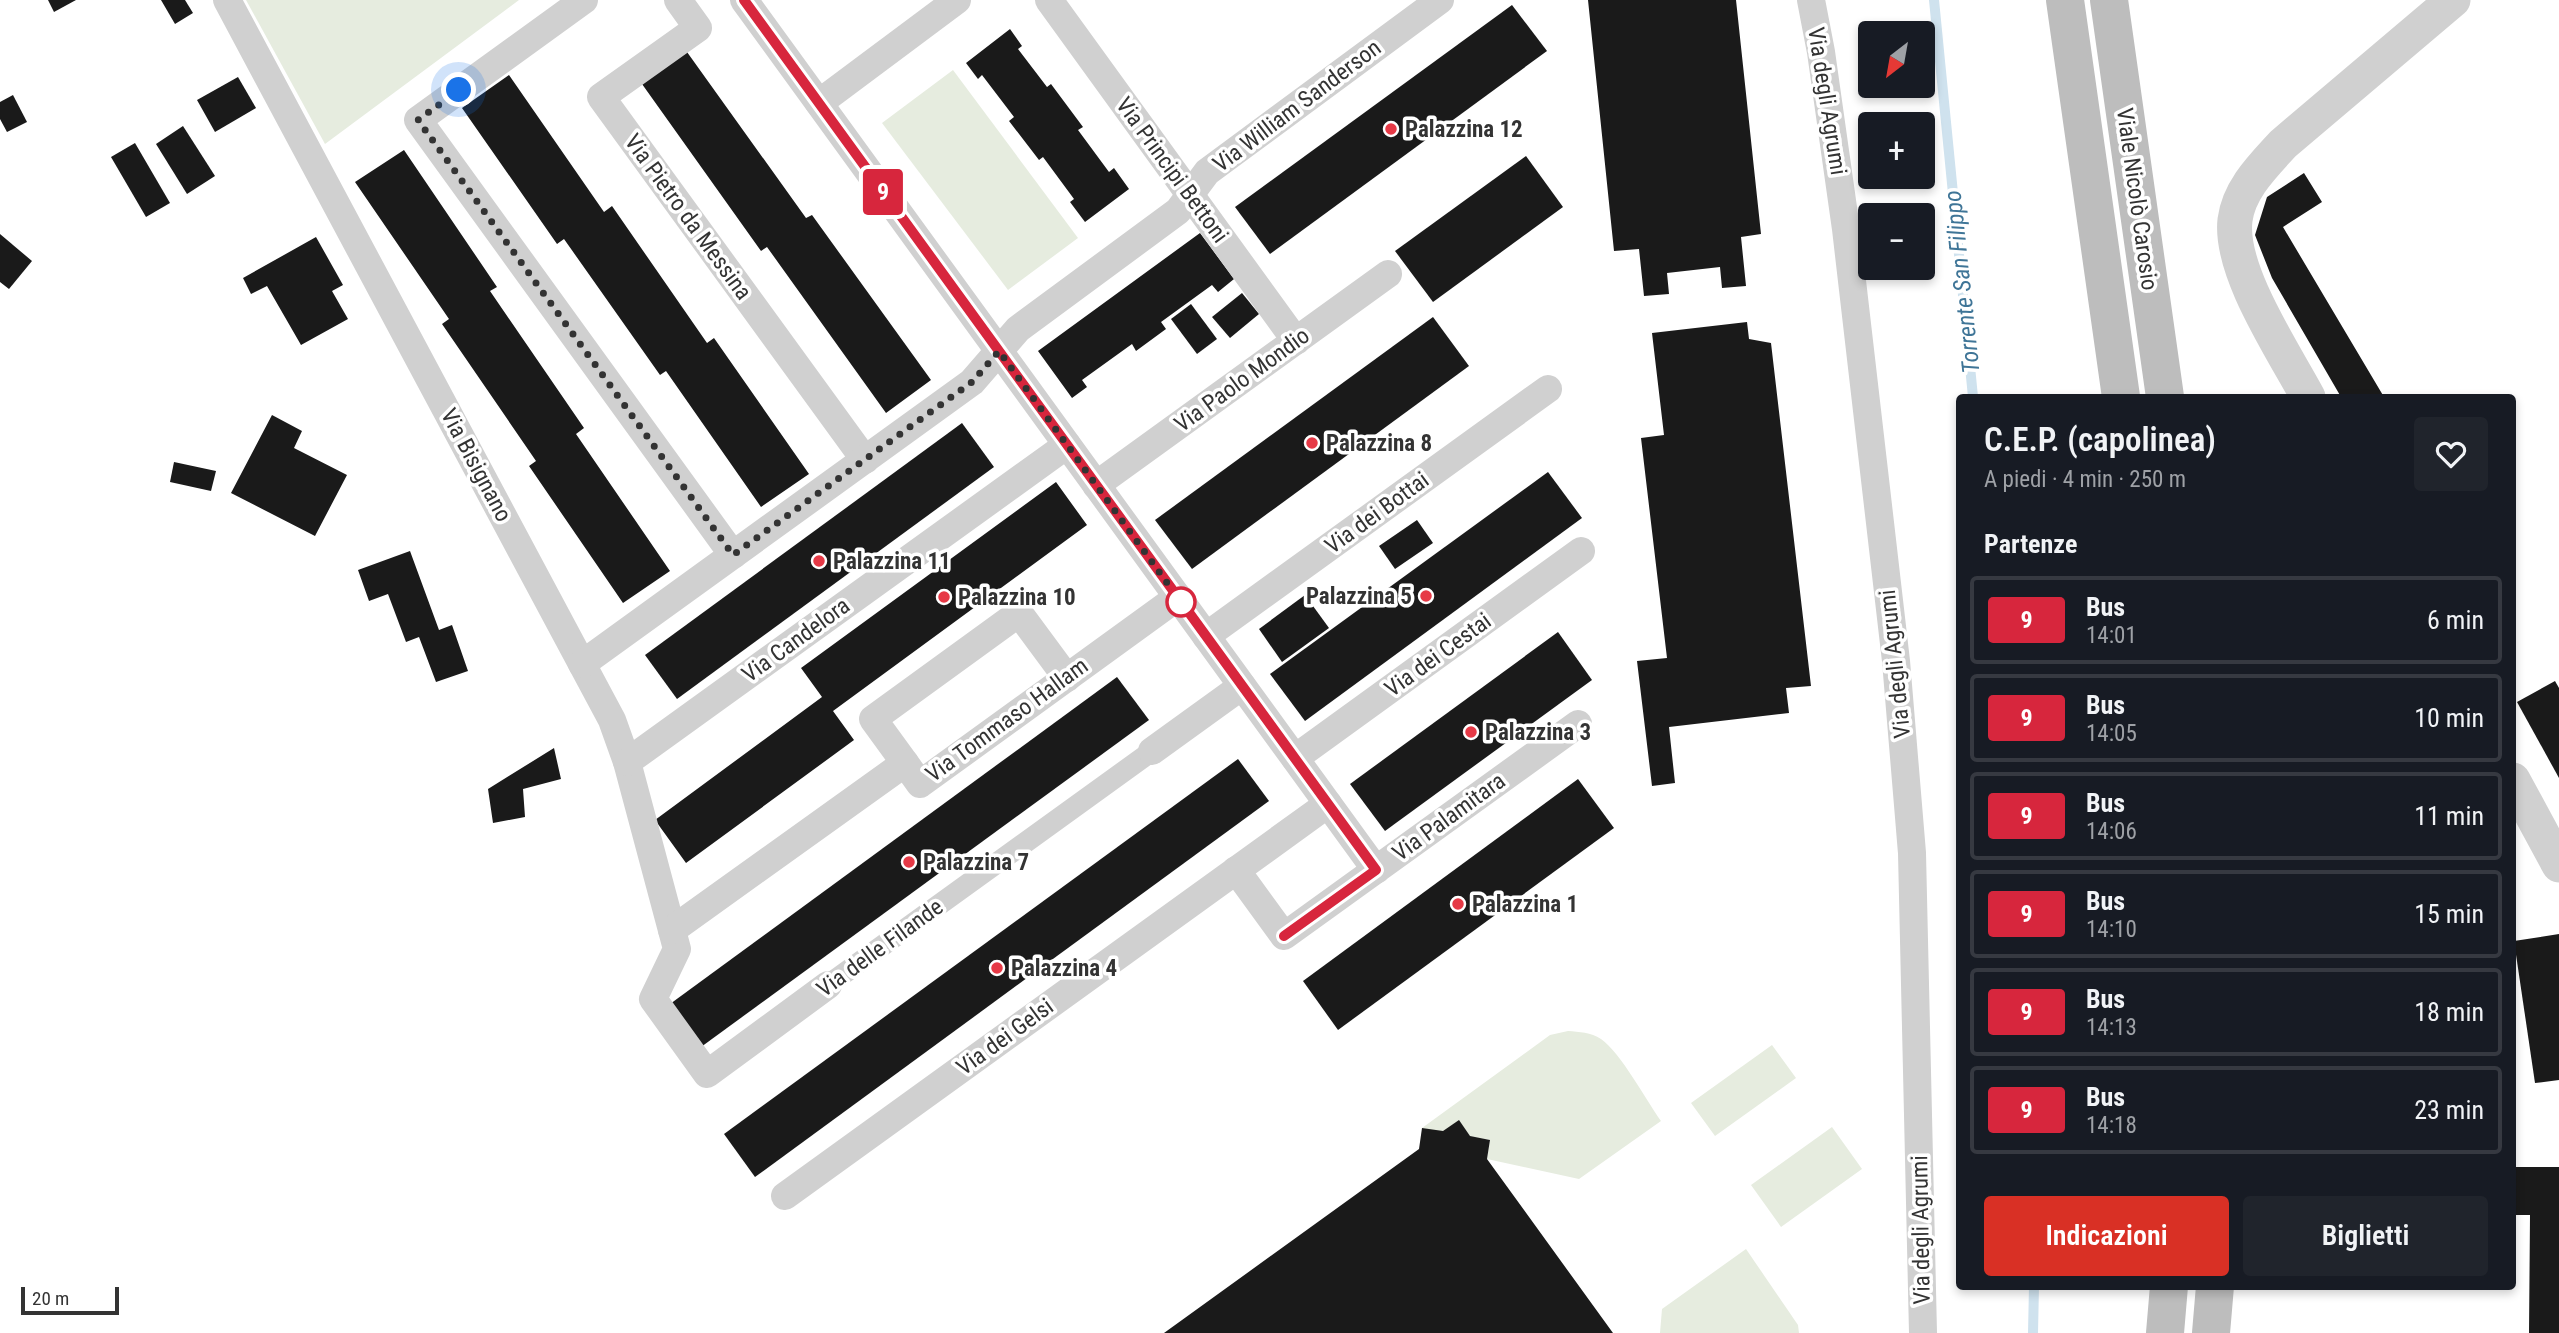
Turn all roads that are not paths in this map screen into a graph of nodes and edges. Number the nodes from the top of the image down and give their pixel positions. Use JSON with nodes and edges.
{"nodes":[{"id":1,"x":227,"y":0,"type":"edge"},
{"id":2,"x":584,"y":0,"type":"edge"},
{"id":3,"x":678,"y":0,"type":"edge"},
{"id":4,"x":957,"y":0,"type":"edge"},
{"id":5,"x":1049,"y":0,"type":"edge"},
{"id":6,"x":1440,"y":0,"type":"edge"},
{"id":7,"x":1811,"y":0,"type":"edge"},
{"id":8,"x":2065,"y":0,"type":"edge"},
{"id":9,"x":2109,"y":0,"type":"edge"},
{"id":10,"x":2454,"y":0,"type":"edge"},
{"id":11,"x":752,"y":3,"type":"edge"},
{"id":12,"x":819,"y":103,"type":"junction"},
{"id":13,"x":1190,"y":194,"type":"junction"},
{"id":14,"x":1388,"y":274,"type":"dead end"},
{"id":15,"x":1296,"y":341,"type":"junction"},
{"id":16,"x":999,"y":351,"type":"junction"},
{"id":17,"x":1548,"y":389,"type":"dead end"},
{"id":18,"x":2121,"y":394,"type":"edge"},
{"id":19,"x":2165,"y":394,"type":"edge"},
{"id":20,"x":2306,"y":394,"type":"edge"},
{"id":21,"x":1067,"y":445,"type":"junction"},
{"id":22,"x":865,"y":460,"type":"junction"},
{"id":23,"x":1096,"y":485,"type":"junction"},
{"id":24,"x":1581,"y":551,"type":"dead end"},
{"id":25,"x":733,"y":555,"type":"junction"},
{"id":26,"x":1178,"y":597,"type":"junction"},
{"id":27,"x":1206,"y":636,"type":"junction"},
{"id":28,"x":582,"y":664,"type":"junction"},
{"id":29,"x":1067,"y":678,"type":"junction"},
{"id":30,"x":1242,"y":686,"type":"junction"},
{"id":31,"x":1578,"y":724,"type":"dead end"},
{"id":32,"x":1152,"y":751,"type":"joint"},
{"id":33,"x":1295,"y":758,"type":"junction"},
{"id":34,"x":627,"y":762,"type":"junction"},
{"id":35,"x":905,"y":763,"type":"junction"},
{"id":36,"x":2516,"y":786,"type":"edge"},
{"id":37,"x":1328,"y":804,"type":"junction"},
{"id":38,"x":2559,"y":865,"type":"edge"},
{"id":39,"x":1236,"y":870,"type":"junction"},
{"id":40,"x":1376,"y":870,"type":"junction"},
{"id":41,"x":675,"y":939,"type":"junction"},
{"id":42,"x":828,"y":985,"type":"joint"},
{"id":43,"x":785,"y":1196,"type":"dead end"},
{"id":44,"x":2169,"y":1290,"type":"edge"},
{"id":45,"x":2215,"y":1290,"type":"edge"},
{"id":46,"x":1923,"y":1333,"type":"edge"},
{"id":47,"x":2165,"y":1333,"type":"edge"},
{"id":48,"x":2211,"y":1333,"type":"edge"}],
"edges":[{"from":1,"to":28,"type":"street","name":"Via Bisignano"},
{"from":2,"to":25,"type":"street"},
{"from":3,"to":22,"type":"street","name":"Via Pietro da Messina"},
{"from":4,"to":12,"type":"street"},
{"from":5,"to":13,"type":"street","name":"Via Principi Bettoni"},
{"from":6,"to":13,"type":"street","name":"Via William Sanderson"},
{"from":7,"to":46,"type":"street","name":"Via degli Agrumi"},
{"from":8,"to":18,"type":"main road","name":"Viale Nicolò Carosio"},
{"from":9,"to":19,"type":"main road","name":"Viale Nicolò Carosio"},
{"from":10,"to":20,"type":"street"},
{"from":11,"to":12,"type":"street"},
{"from":12,"to":16,"type":"street"},
{"from":13,"to":15,"type":"street","name":"Via Principi Bettoni"},
{"from":13,"to":16,"type":"street","name":"Via William Sanderson"},
{"from":14,"to":15,"type":"street","name":"Via Paolo Mondio"},
{"from":15,"to":23,"type":"street","name":"Via Paolo Mondio"},
{"from":16,"to":21,"type":"street"},
{"from":16,"to":22,"type":"street","name":"Via William Sanderson"},
{"from":17,"to":27,"type":"street","name":"Via dei Bottai"},
{"from":21,"to":23,"type":"street"},
{"from":21,"to":34,"type":"street","name":"Via Candelora"},
{"from":22,"to":25,"type":"street","name":"Via William Sanderson"},
{"from":23,"to":26,"type":"street"},
{"from":24,"to":33,"type":"street","name":"Via dei Cestai"},
{"from":25,"to":28,"type":"street","name":"Via William Sanderson"},
{"from":26,"to":27,"type":"street"},
{"from":26,"to":29,"type":"street","name":"Via Tommaso Hallam"},
{"from":27,"to":30,"type":"street"},
{"from":28,"to":34,"type":"street","name":"Via Bisignano"},
{"from":29,"to":35,"type":"street","name":"Via Tommaso Hallam"},
{"from":29,"to":35,"type":"street"},
{"from":30,"to":32,"type":"street","name":"Via delle Filande"},
{"from":30,"to":33,"type":"street"},
{"from":31,"to":40,"type":"street","name":"Via Palamitara"},
{"from":32,"to":42,"type":"street","name":"Via delle Filande"},
{"from":33,"to":37,"type":"street"},
{"from":34,"to":41,"type":"street","name":"Via Bisignano"},
{"from":35,"to":41,"type":"street","name":"Via Tommaso Hallam"},
{"from":36,"to":38,"type":"street"},
{"from":37,"to":39,"type":"street","name":"Via dei Gelsi"},
{"from":37,"to":40,"type":"street"},
{"from":39,"to":40,"type":"street","name":"Via Palamitara"},
{"from":39,"to":43,"type":"street","name":"Via dei Gelsi"},
{"from":41,"to":42,"type":"street","name":"Via delle Filande"},
{"from":44,"to":47,"type":"main road"},
{"from":45,"to":48,"type":"main road"}]}
